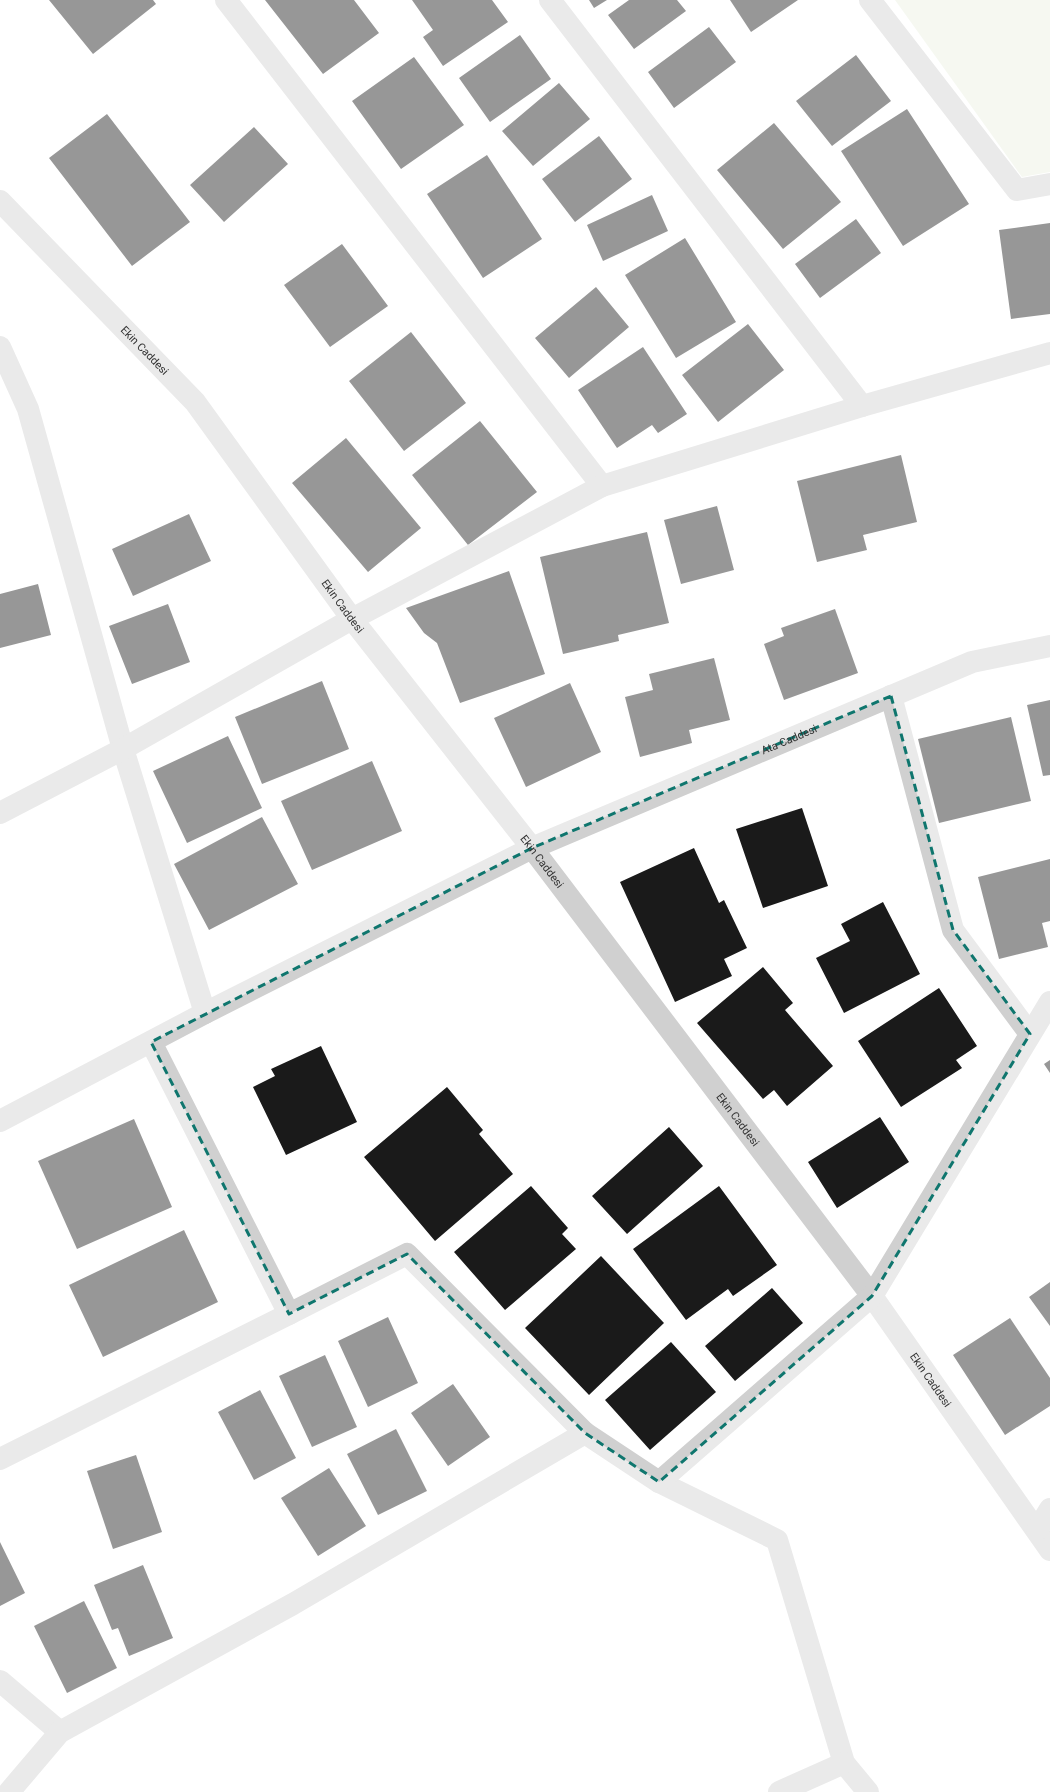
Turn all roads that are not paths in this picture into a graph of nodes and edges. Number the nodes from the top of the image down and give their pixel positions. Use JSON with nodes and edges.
{"nodes":[{"id":1,"x":226,"y":0,"type":"edge"},
{"id":2,"x":550,"y":0,"type":"edge"},
{"id":3,"x":870,"y":0,"type":"edge"},
{"id":4,"x":1050,"y":184,"type":"edge"},
{"id":5,"x":0,"y":201,"type":"edge"},
{"id":6,"x":0,"y":347,"type":"edge"},
{"id":7,"x":1050,"y":353,"type":"edge"},
{"id":8,"x":862,"y":406,"type":"junction"},
{"id":9,"x":602,"y":486,"type":"junction"},
{"id":10,"x":352,"y":619,"type":"junction"},
{"id":11,"x":1050,"y":646,"type":"edge"},
{"id":12,"x":891,"y":696,"type":"junction"},
{"id":13,"x":123,"y":749,"type":"junction"},
{"id":14,"x":0,"y":813,"type":"edge"},
{"id":15,"x":532,"y":848,"type":"junction"},
{"id":16,"x":1050,"y":1002,"type":"edge"},
{"id":17,"x":205,"y":1013,"type":"junction"},
{"id":18,"x":1030,"y":1034,"type":"junction"},
{"id":19,"x":151,"y":1042,"type":"junction"},
{"id":20,"x":0,"y":1121,"type":"edge"},
{"id":21,"x":872,"y":1296,"type":"junction"},
{"id":22,"x":289,"y":1314,"type":"junction"},
{"id":23,"x":584,"y":1433,"type":"junction"},
{"id":24,"x":0,"y":1459,"type":"edge"},
{"id":25,"x":659,"y":1482,"type":"junction"},
{"id":26,"x":1050,"y":1509,"type":"edge"},
{"id":27,"x":1037,"y":1530,"type":"junction"},
{"id":28,"x":1050,"y":1550,"type":"edge"},
{"id":29,"x":0,"y":1681,"type":"edge"},
{"id":30,"x":60,"y":1732,"type":"junction"},
{"id":31,"x":844,"y":1762,"type":"junction"},
{"id":32,"x":9,"y":1792,"type":"edge"},
{"id":33,"x":779,"y":1792,"type":"edge"},
{"id":34,"x":868,"y":1792,"type":"edge"}],
"edges":[{"from":1,"to":9,"type":"street"},
{"from":2,"to":8,"type":"street"},
{"from":3,"to":4,"type":"street"},
{"from":5,"to":10,"type":"street","name":"Ekin Caddesi"},
{"from":6,"to":13,"type":"street"},
{"from":7,"to":8,"type":"street"},
{"from":8,"to":9,"type":"street"},
{"from":9,"to":10,"type":"street"},
{"from":10,"to":13,"type":"street"},
{"from":10,"to":15,"type":"street","name":"Ekin Caddesi"},
{"from":11,"to":12,"type":"street","name":"Ata Caddesi"},
{"from":12,"to":15,"type":"street","name":"Ata Caddesi"},
{"from":12,"to":18,"type":"street"},
{"from":13,"to":14,"type":"street"},
{"from":13,"to":17,"type":"street"},
{"from":15,"to":17,"type":"street","name":"Ata Caddesi"},
{"from":15,"to":21,"type":"street","name":"Ekin Caddesi"},
{"from":16,"to":18,"type":"street"},
{"from":17,"to":19,"type":"street","name":"Ata Caddesi"},
{"from":18,"to":21,"type":"street"},
{"from":19,"to":20,"type":"street","name":"Ata Caddesi"},
{"from":19,"to":22,"type":"street"},
{"from":21,"to":25,"type":"street"},
{"from":21,"to":27,"type":"street","name":"Ekin Caddesi"},
{"from":22,"to":23,"type":"street"},
{"from":22,"to":24,"type":"street"},
{"from":23,"to":25,"type":"street"},
{"from":23,"to":30,"type":"street"},
{"from":25,"to":31,"type":"street"},
{"from":26,"to":27,"type":"street"},
{"from":27,"to":28,"type":"street","name":"Ekin Caddesi"},
{"from":29,"to":30,"type":"street"},
{"from":30,"to":32,"type":"street"},
{"from":31,"to":33,"type":"street"},
{"from":31,"to":34,"type":"street"}]}
